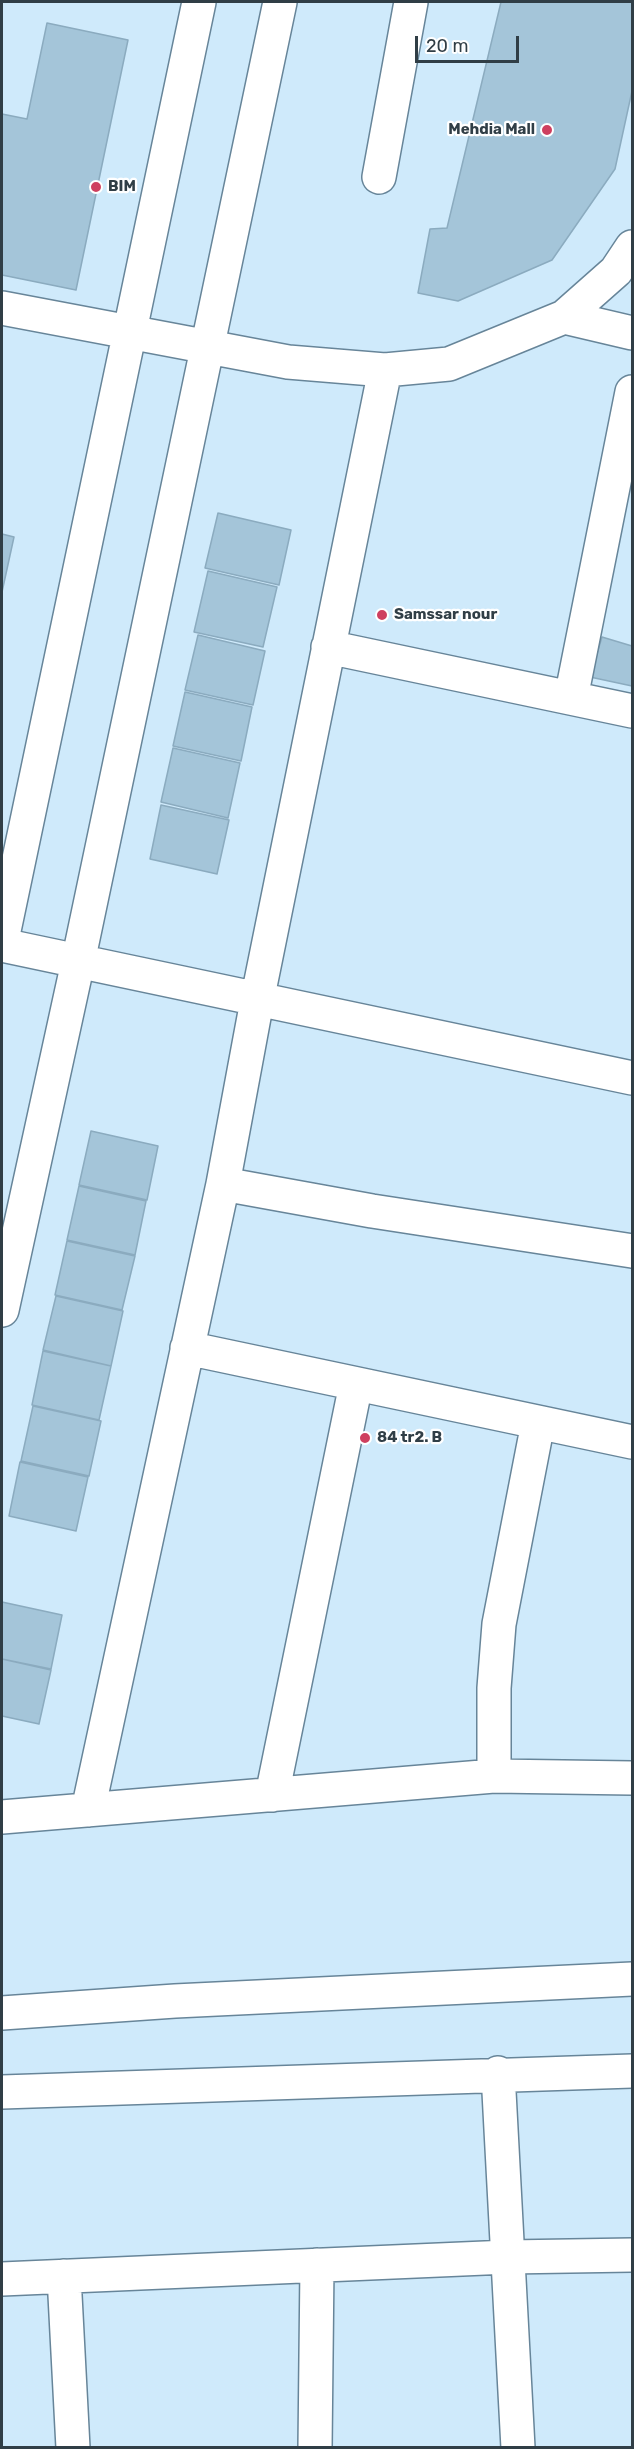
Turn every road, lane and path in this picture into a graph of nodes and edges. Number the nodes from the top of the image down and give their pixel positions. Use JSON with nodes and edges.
{"nodes":[{"id":1,"x":199,"y":2,"type":"edge"},
{"id":2,"x":280,"y":2,"type":"edge"},
{"id":3,"x":411,"y":2,"type":"edge"},
{"id":4,"x":379,"y":177,"type":"dead end"},
{"id":5,"x":633,"y":247,"type":"edge"},
{"id":6,"x":2,"y":308,"type":"edge"},
{"id":7,"x":564,"y":317,"type":"junction"},
{"id":8,"x":127,"y":332,"type":"junction"},
{"id":9,"x":633,"y":333,"type":"edge"},
{"id":10,"x":206,"y":347,"type":"junction"},
{"id":11,"x":385,"y":370,"type":"junction"},
{"id":12,"x":633,"y":392,"type":"edge"},
{"id":13,"x":328,"y":647,"type":"junction"},
{"id":14,"x":571,"y":698,"type":"junction"},
{"id":15,"x":633,"y":711,"type":"edge"},
{"id":16,"x":2,"y":940,"type":"edge"},
{"id":17,"x":2,"y":945,"type":"edge"},
{"id":18,"x":78,"y":962,"type":"junction"},
{"id":19,"x":257,"y":1001,"type":"junction"},
{"id":20,"x":633,"y":1078,"type":"edge"},
{"id":21,"x":223,"y":1184,"type":"junction"},
{"id":22,"x":633,"y":1251,"type":"edge"},
{"id":23,"x":2,"y":1311,"type":"edge"},
{"id":24,"x":187,"y":1348,"type":"junction"},
{"id":25,"x":356,"y":1384,"type":"junction"},
{"id":26,"x":538,"y":1423,"type":"junction"},
{"id":27,"x":633,"y":1442,"type":"edge"},
{"id":28,"x":494,"y":1776,"type":"junction"},
{"id":29,"x":633,"y":1778,"type":"edge"},
{"id":30,"x":272,"y":1795,"type":"junction"},
{"id":31,"x":88,"y":1810,"type":"junction"},
{"id":32,"x":2,"y":1817,"type":"edge"},
{"id":33,"x":633,"y":1979,"type":"edge"},
{"id":34,"x":2,"y":2013,"type":"edge"},
{"id":35,"x":633,"y":2071,"type":"edge"},
{"id":36,"x":498,"y":2073,"type":"junction"},
{"id":37,"x":2,"y":2092,"type":"edge"},
{"id":38,"x":633,"y":2255,"type":"edge"},
{"id":39,"x":508,"y":2257,"type":"junction"},
{"id":40,"x":317,"y":2265,"type":"junction"},
{"id":41,"x":64,"y":2276,"type":"junction"},
{"id":42,"x":2,"y":2279,"type":"edge"},
{"id":43,"x":73,"y":2448,"type":"edge"},
{"id":44,"x":315,"y":2448,"type":"edge"},
{"id":45,"x":518,"y":2448,"type":"edge"}],
"edges":[{"from":1,"to":8,"type":"street"},
{"from":2,"to":10,"type":"street"},
{"from":3,"to":4,"type":"street"},
{"from":5,"to":7,"type":"street"},
{"from":6,"to":8,"type":"street"},
{"from":7,"to":9,"type":"street"},
{"from":7,"to":11,"type":"street"},
{"from":8,"to":10,"type":"street"},
{"from":8,"to":16,"type":"street"},
{"from":10,"to":11,"type":"street"},
{"from":10,"to":18,"type":"street"},
{"from":11,"to":13,"type":"street"},
{"from":12,"to":14,"type":"street"},
{"from":13,"to":14,"type":"street"},
{"from":13,"to":19,"type":"street"},
{"from":14,"to":15,"type":"street"},
{"from":17,"to":18,"type":"street"},
{"from":18,"to":19,"type":"street"},
{"from":18,"to":23,"type":"street"},
{"from":19,"to":20,"type":"street"},
{"from":19,"to":21,"type":"street"},
{"from":21,"to":22,"type":"street"},
{"from":21,"to":24,"type":"street"},
{"from":24,"to":25,"type":"street"},
{"from":24,"to":31,"type":"street"},
{"from":25,"to":26,"type":"street"},
{"from":25,"to":30,"type":"street"},
{"from":26,"to":27,"type":"street"},
{"from":26,"to":28,"type":"street"},
{"from":28,"to":29,"type":"street"},
{"from":28,"to":30,"type":"street"},
{"from":30,"to":31,"type":"street"},
{"from":31,"to":32,"type":"street"},
{"from":33,"to":34,"type":"street"},
{"from":35,"to":36,"type":"street"},
{"from":36,"to":37,"type":"street"},
{"from":36,"to":39,"type":"street"},
{"from":38,"to":39,"type":"street"},
{"from":39,"to":40,"type":"street"},
{"from":39,"to":45,"type":"street"},
{"from":40,"to":41,"type":"street"},
{"from":40,"to":44,"type":"street"},
{"from":41,"to":42,"type":"street"},
{"from":41,"to":43,"type":"street"}]}
